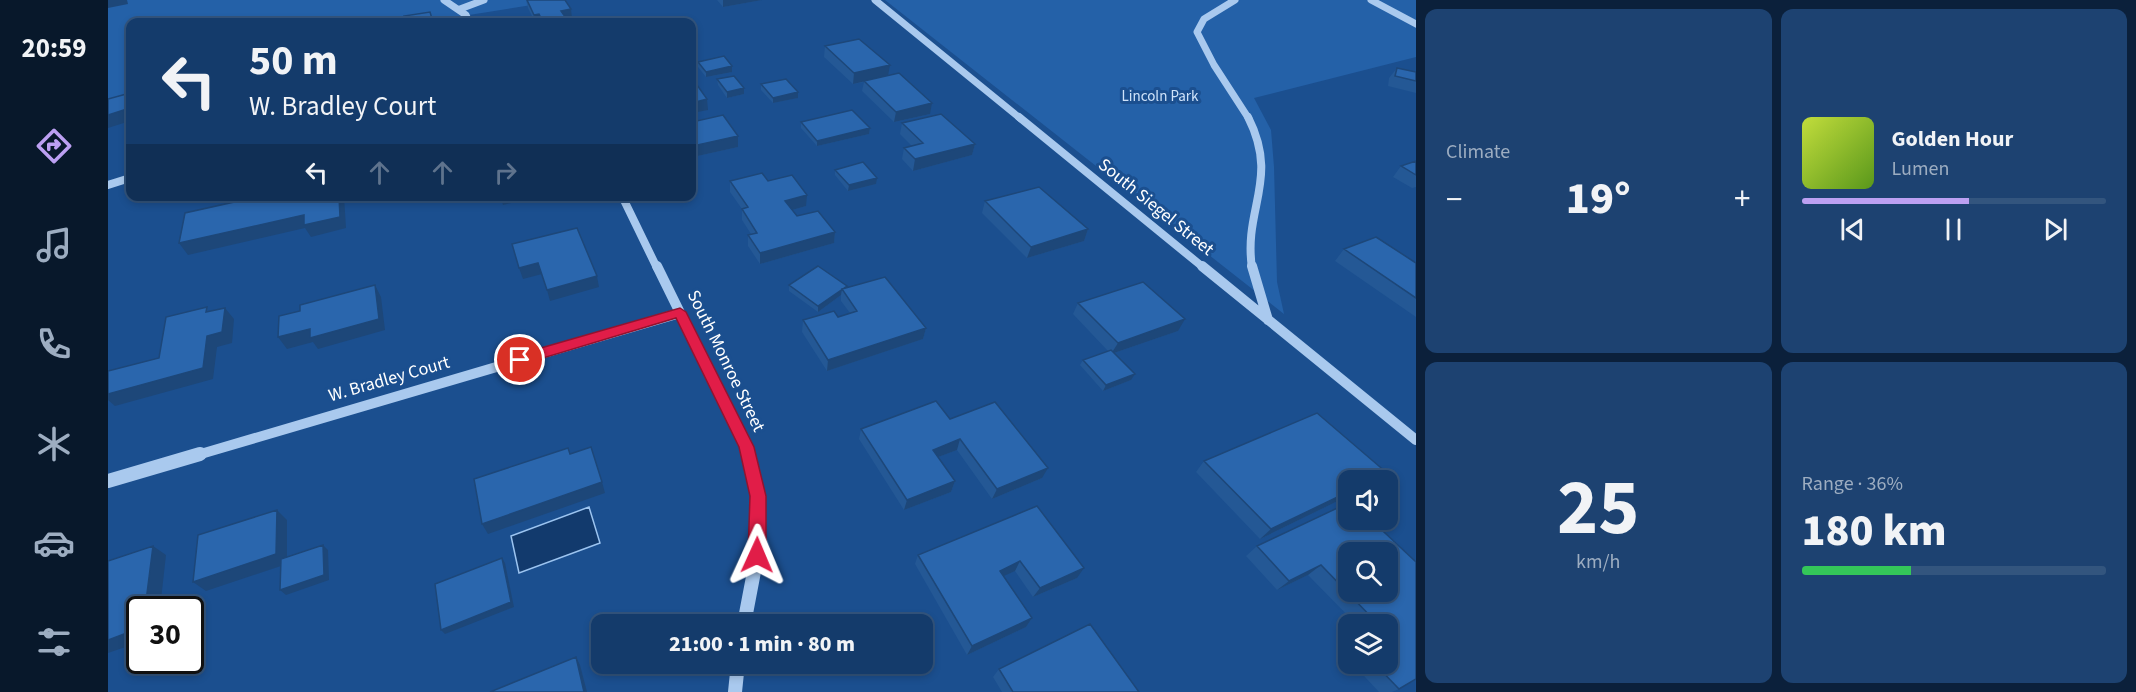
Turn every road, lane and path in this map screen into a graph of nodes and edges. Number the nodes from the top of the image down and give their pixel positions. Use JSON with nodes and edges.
{"nodes":[{"id":1,"x":444,"y":0,"type":"edge"},
{"id":2,"x":484,"y":0,"type":"edge"},
{"id":3,"x":875,"y":0,"type":"edge"},
{"id":4,"x":1235,"y":0,"type":"edge"},
{"id":5,"x":1371,"y":0,"type":"edge"},
{"id":6,"x":460,"y":9,"type":"junction"},
{"id":7,"x":467,"y":18,"type":"edge"},
{"id":8,"x":1416,"y":24,"type":"edge"},
{"id":9,"x":126,"y":179,"type":"edge"},
{"id":10,"x":108,"y":185,"type":"edge"},
{"id":11,"x":624,"y":201,"type":"edge"},
{"id":12,"x":680,"y":312,"type":"junction"},
{"id":13,"x":1268,"y":321,"type":"junction"},
{"id":14,"x":1416,"y":440,"type":"edge"},
{"id":15,"x":108,"y":481,"type":"edge"},
{"id":16,"x":746,"y":614,"type":"edge"},
{"id":17,"x":737,"y":674,"type":"edge"},
{"id":18,"x":735,"y":692,"type":"edge"}],
"edges":[{"from":1,"to":6,"type":"street"},
{"from":2,"to":6,"type":"street"},
{"from":3,"to":13,"type":"street","name":"South Siegel Street"},
{"from":4,"to":13,"type":"street"},
{"from":5,"to":8,"type":"street"},
{"from":6,"to":7,"type":"street"},
{"from":9,"to":10,"type":"street"},
{"from":11,"to":12,"type":"street","name":"South Monroe Street"},
{"from":12,"to":15,"type":"street","name":"W. Bradley Court"},
{"from":12,"to":16,"type":"street","name":"South Monroe Street"},
{"from":13,"to":14,"type":"street","name":"South Siegel Street"},
{"from":17,"to":18,"type":"street"}]}
